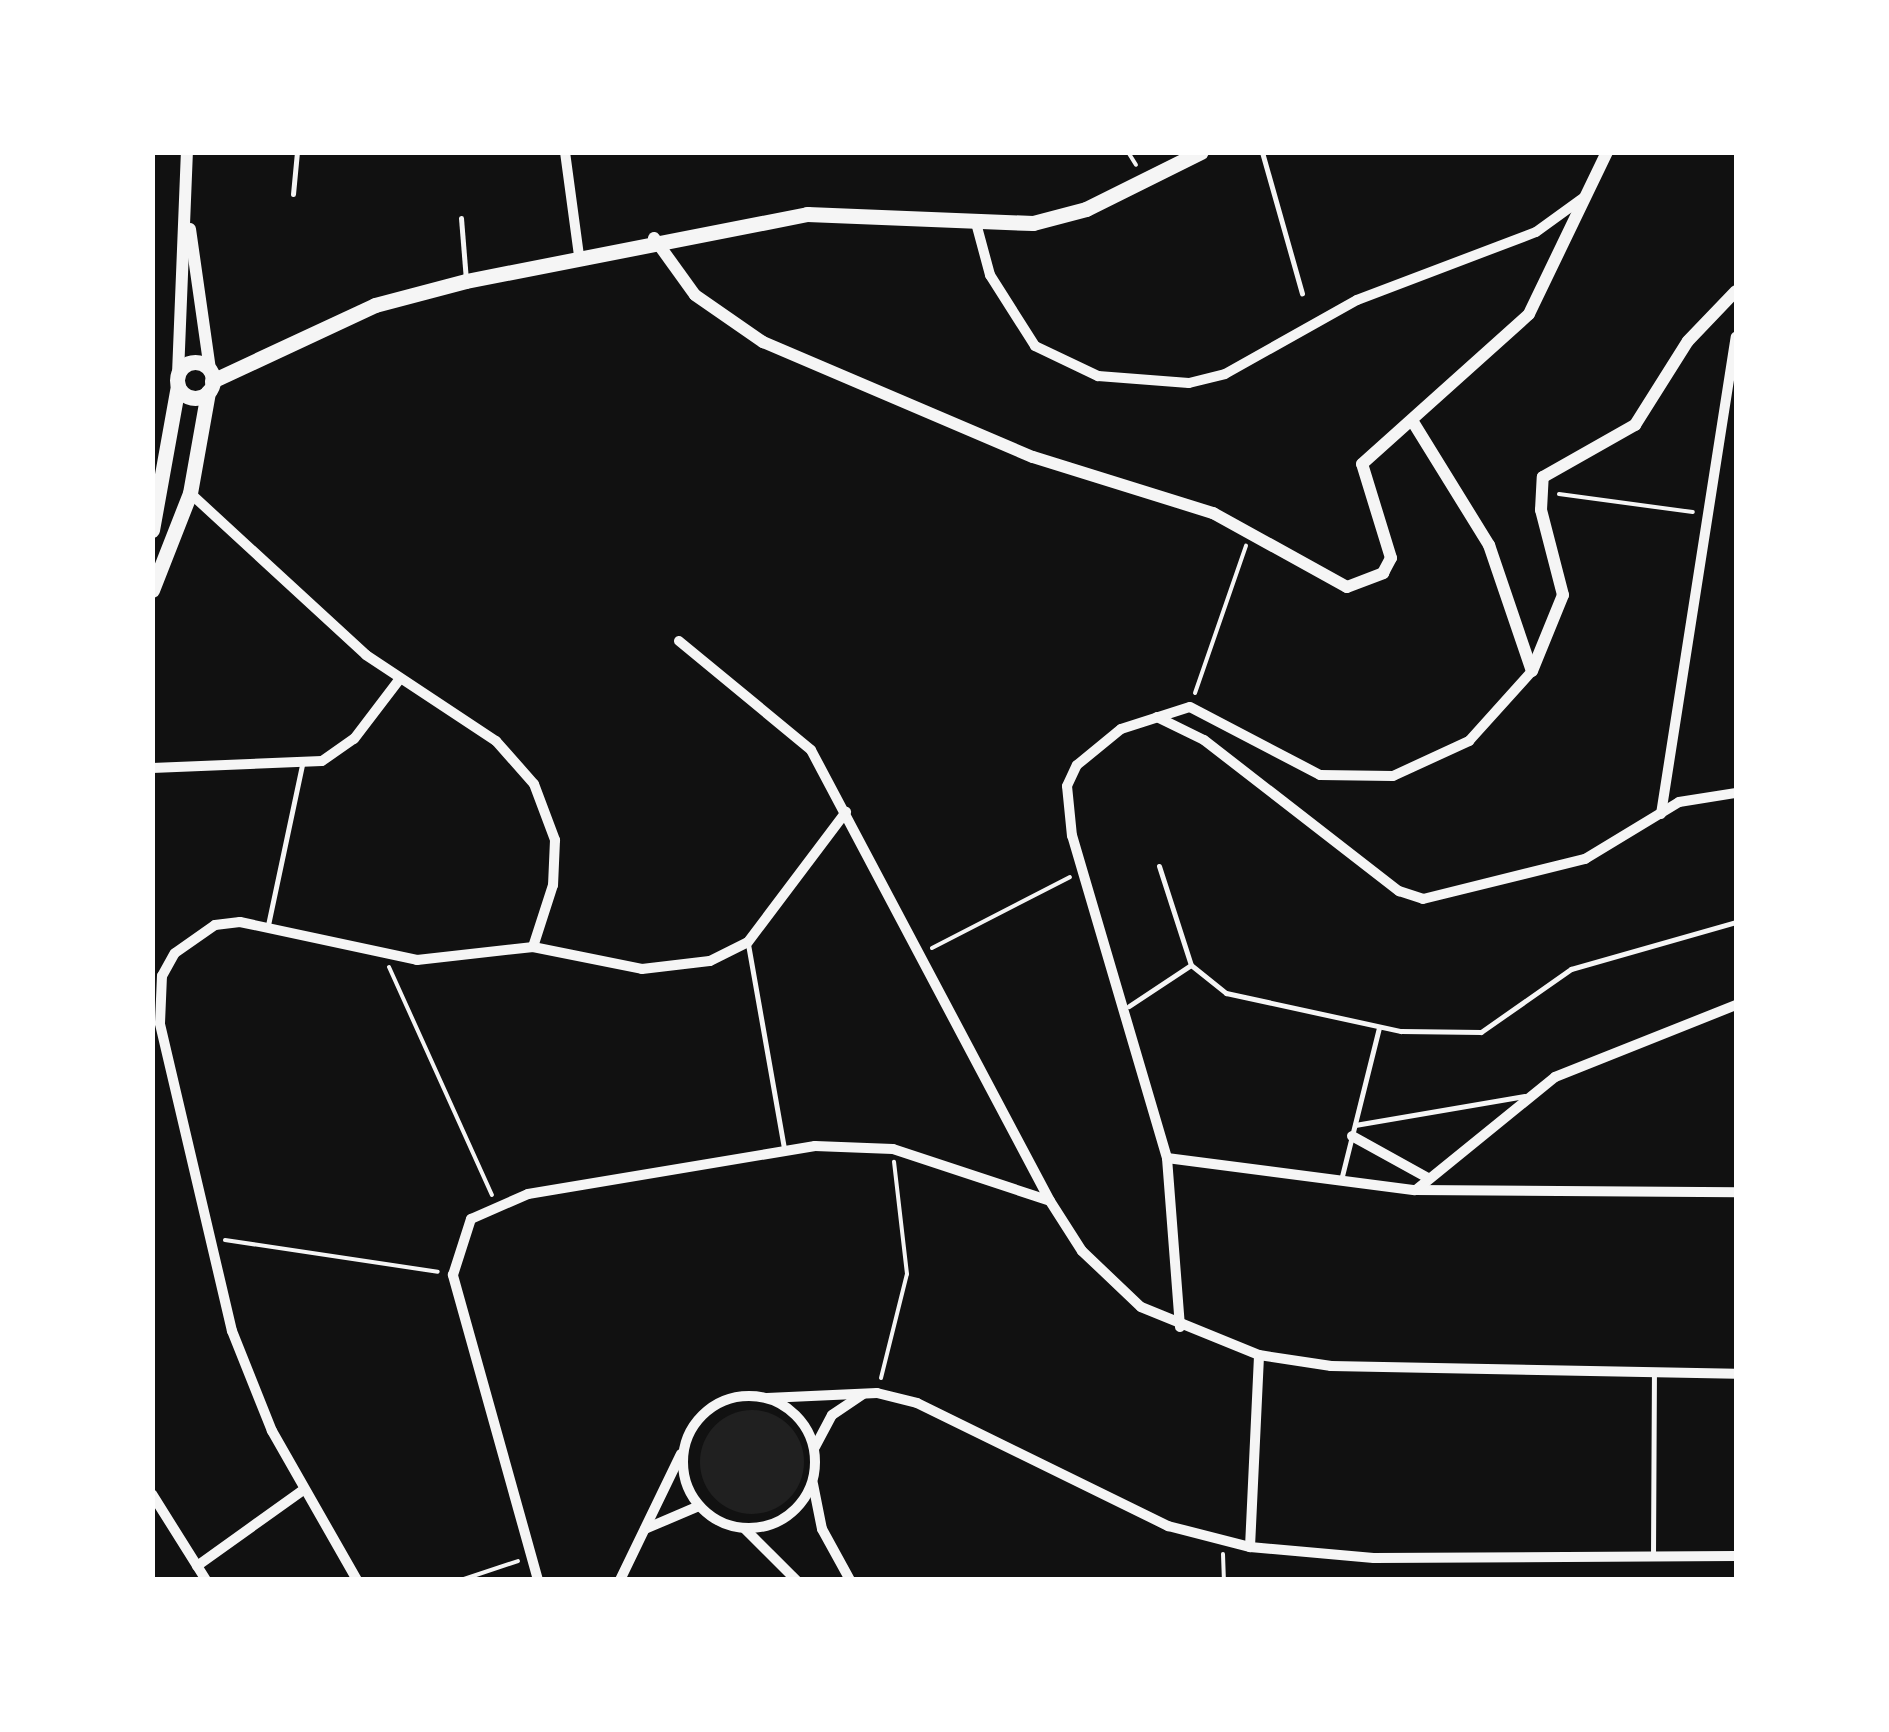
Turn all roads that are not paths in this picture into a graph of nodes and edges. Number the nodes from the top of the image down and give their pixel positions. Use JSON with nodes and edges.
{"nodes":[{"id":1,"x":188,"y":152,"type":"edge"},
{"id":2,"x":297,"y":152,"type":"edge"},
{"id":3,"x":565,"y":152,"type":"edge"},
{"id":4,"x":1201,"y":152,"type":"edge"},
{"id":5,"x":1262,"y":152,"type":"edge"},
{"id":6,"x":1607,"y":152,"type":"edge"},
{"id":7,"x":293,"y":194,"type":"dead end"},
{"id":8,"x":1586,"y":195,"type":"junction"},
{"id":9,"x":185,"y":196,"type":"junction"},
{"id":10,"x":461,"y":218,"type":"dead end"},
{"id":11,"x":976,"y":223,"type":"junction"},
{"id":12,"x":654,"y":238,"type":"junction"},
{"id":13,"x":579,"y":255,"type":"junction"},
{"id":14,"x":466,"y":281,"type":"junction"},
{"id":15,"x":1736,"y":291,"type":"edge"},
{"id":16,"x":1302,"y":293,"type":"dead end"},
{"id":17,"x":1736,"y":337,"type":"edge"},
{"id":18,"x":178,"y":380,"type":"junction"},
{"id":19,"x":210,"y":381,"type":"junction"},
{"id":20,"x":1412,"y":422,"type":"junction"},
{"id":21,"x":190,"y":492,"type":"junction"},
{"id":22,"x":152,"y":530,"type":"edge"},
{"id":23,"x":152,"y":590,"type":"edge"},
{"id":24,"x":679,"y":641,"type":"dead end"},
{"id":25,"x":1532,"y":671,"type":"junction"},
{"id":26,"x":399,"y":680,"type":"junction"},
{"id":27,"x":1157,"y":717,"type":"junction"},
{"id":28,"x":302,"y":765,"type":"junction"},
{"id":29,"x":152,"y":768,"type":"edge"},
{"id":30,"x":1736,"y":794,"type":"edge"},
{"id":31,"x":846,"y":812,"type":"junction"},
{"id":32,"x":1660,"y":814,"type":"junction"},
{"id":33,"x":1160,"y":866,"type":"dead end"},
{"id":34,"x":1736,"y":922,"type":"edge"},
{"id":35,"x":268,"y":925,"type":"junction"},
{"id":36,"x":748,"y":942,"type":"junction"},
{"id":37,"x":533,"y":946,"type":"junction"},
{"id":38,"x":1191,"y":965,"type":"junction"},
{"id":39,"x":1736,"y":1004,"type":"edge"},
{"id":40,"x":1129,"y":1006,"type":"junction"},
{"id":41,"x":1379,"y":1028,"type":"junction"},
{"id":42,"x":1525,"y":1096,"type":"junction"},
{"id":43,"x":1354,"y":1131,"type":"junction"},
{"id":44,"x":784,"y":1148,"type":"junction"},
{"id":45,"x":1167,"y":1158,"type":"junction"},
{"id":46,"x":1428,"y":1178,"type":"junction"},
{"id":47,"x":1341,"y":1182,"type":"junction"},
{"id":48,"x":1415,"y":1190,"type":"junction"},
{"id":49,"x":1736,"y":1192,"type":"edge"},
{"id":50,"x":1050,"y":1201,"type":"junction"},
{"id":51,"x":1180,"y":1327,"type":"junction"},
{"id":52,"x":1259,"y":1354,"type":"junction"},
{"id":53,"x":1654,"y":1372,"type":"junction"},
{"id":54,"x":1736,"y":1374,"type":"edge"},
{"id":55,"x":872,"y":1392,"type":"junction"},
{"id":56,"x":767,"y":1398,"type":"junction"},
{"id":57,"x":814,"y":1447,"type":"junction"},
{"id":58,"x":684,"y":1448,"type":"junction"},
{"id":59,"x":812,"y":1484,"type":"junction"},
{"id":60,"x":303,"y":1490,"type":"junction"},
{"id":61,"x":152,"y":1494,"type":"edge"},
{"id":62,"x":699,"y":1506,"type":"junction"},
{"id":63,"x":744,"y":1528,"type":"junction"},
{"id":64,"x":644,"y":1529,"type":"junction"},
{"id":65,"x":1250,"y":1547,"type":"junction"},
{"id":66,"x":1653,"y":1556,"type":"junction"},
{"id":67,"x":1736,"y":1556,"type":"edge"},
{"id":68,"x":197,"y":1566,"type":"junction"},
{"id":69,"x":793,"y":1578,"type":"edge"},
{"id":70,"x":206,"y":1580,"type":"edge"},
{"id":71,"x":357,"y":1580,"type":"edge"},
{"id":72,"x":538,"y":1580,"type":"edge"},
{"id":73,"x":620,"y":1580,"type":"edge"},
{"id":74,"x":850,"y":1580,"type":"edge"}],
"edges":[{"from":1,"to":9,"type":"street"},
{"from":2,"to":7,"type":"lane"},
{"from":3,"to":13,"type":"street"},
{"from":4,"to":11,"type":"main road"},
{"from":5,"to":16,"type":"lane"},
{"from":6,"to":8,"type":"street"},
{"from":8,"to":11,"type":"street"},
{"from":8,"to":20,"type":"street"},
{"from":9,"to":18,"type":"street"},
{"from":9,"to":19,"type":"street"},
{"from":10,"to":14,"type":"lane"},
{"from":11,"to":12,"type":"main road"},
{"from":12,"to":13,"type":"main road"},
{"from":12,"to":20,"type":"street"},
{"from":13,"to":14,"type":"main road"},
{"from":14,"to":19,"type":"main road"},
{"from":15,"to":25,"type":"street"},
{"from":17,"to":32,"type":"street"},
{"from":18,"to":19,"type":"main road"},
{"from":18,"to":19,"type":"main road"},
{"from":18,"to":22,"type":"main road"},
{"from":19,"to":21,"type":"main road"},
{"from":20,"to":25,"type":"street"},
{"from":21,"to":23,"type":"main road"},
{"from":21,"to":26,"type":"street"},
{"from":24,"to":31,"type":"street"},
{"from":25,"to":27,"type":"street"},
{"from":26,"to":28,"type":"street"},
{"from":26,"to":37,"type":"street"},
{"from":27,"to":32,"type":"street"},
{"from":27,"to":40,"type":"street"},
{"from":28,"to":29,"type":"street"},
{"from":28,"to":35,"type":"lane"},
{"from":30,"to":32,"type":"street"},
{"from":31,"to":36,"type":"street"},
{"from":31,"to":50,"type":"street"},
{"from":33,"to":38,"type":"lane"},
{"from":34,"to":41,"type":"lane"},
{"from":35,"to":37,"type":"street"},
{"from":35,"to":60,"type":"street"},
{"from":36,"to":37,"type":"street"},
{"from":36,"to":44,"type":"lane"},
{"from":38,"to":40,"type":"lane"},
{"from":38,"to":41,"type":"lane"},
{"from":39,"to":42,"type":"street"},
{"from":40,"to":45,"type":"street"},
{"from":41,"to":43,"type":"lane"},
{"from":42,"to":43,"type":"lane"},
{"from":42,"to":46,"type":"street"},
{"from":43,"to":46,"type":"street"},
{"from":43,"to":47,"type":"lane"},
{"from":44,"to":50,"type":"street"},
{"from":44,"to":72,"type":"street"},
{"from":45,"to":47,"type":"street"},
{"from":45,"to":51,"type":"street"},
{"from":46,"to":48,"type":"street"},
{"from":47,"to":48,"type":"street"},
{"from":48,"to":49,"type":"street"},
{"from":50,"to":51,"type":"street"},
{"from":51,"to":52,"type":"street"},
{"from":52,"to":53,"type":"street"},
{"from":52,"to":65,"type":"street"},
{"from":53,"to":54,"type":"street"},
{"from":53,"to":66,"type":"lane"},
{"from":55,"to":56,"type":"street"},
{"from":55,"to":57,"type":"street"},
{"from":55,"to":65,"type":"street"},
{"from":56,"to":57,"type":"street"},
{"from":56,"to":58,"type":"street"},
{"from":57,"to":59,"type":"street"},
{"from":58,"to":62,"type":"street"},
{"from":58,"to":64,"type":"street"},
{"from":59,"to":63,"type":"street"},
{"from":59,"to":74,"type":"street"},
{"from":60,"to":68,"type":"street"},
{"from":60,"to":71,"type":"street"},
{"from":61,"to":68,"type":"street"},
{"from":62,"to":63,"type":"street"},
{"from":62,"to":64,"type":"street"},
{"from":63,"to":69,"type":"street"},
{"from":64,"to":73,"type":"street"},
{"from":65,"to":66,"type":"street"},
{"from":66,"to":67,"type":"street"},
{"from":68,"to":70,"type":"street"}]}
